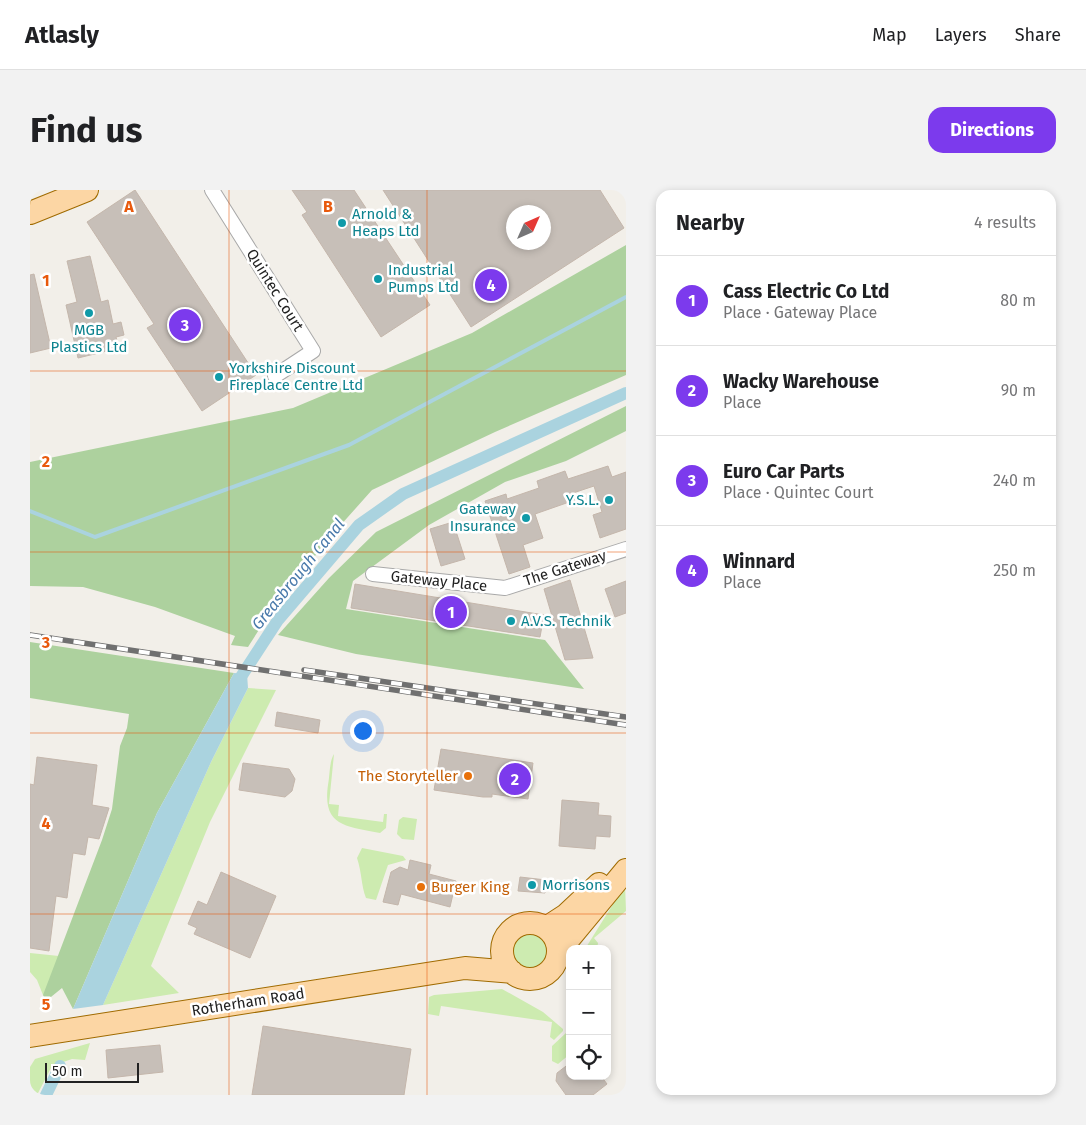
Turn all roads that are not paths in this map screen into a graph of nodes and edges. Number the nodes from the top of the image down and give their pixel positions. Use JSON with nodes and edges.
{"nodes":[{"id":1,"x":87,"y":190,"type":"edge"},
{"id":2,"x":212,"y":190,"type":"edge"},
{"id":3,"x":30,"y":213,"type":"edge"},
{"id":4,"x":275,"y":376,"type":"dead end"},
{"id":5,"x":626,"y":549,"type":"edge"},
{"id":6,"x":373,"y":574,"type":"dead end"},
{"id":7,"x":505,"y":588,"type":"joint"},
{"id":8,"x":626,"y":860,"type":"edge"},
{"id":9,"x":626,"y":870,"type":"edge"},
{"id":10,"x":546,"y":928,"type":"junction"},
{"id":11,"x":503,"y":946,"type":"junction"},
{"id":12,"x":558,"y":952,"type":"junction"},
{"id":13,"x":465,"y":968,"type":"junction"},
{"id":14,"x":512,"y":972,"type":"junction"},
{"id":15,"x":40,"y":1034,"type":"edge"}],
"edges":[{"from":1,"to":3,"type":"main road"},
{"from":2,"to":4,"type":"street","name":"Quintec Court"},
{"from":5,"to":7,"type":"street","name":"The Gateway"},
{"from":6,"to":7,"type":"street","name":"Gateway Place"},
{"from":8,"to":10,"type":"main road"},
{"from":9,"to":12,"type":"main road","name":"Rotherham Road"},
{"from":10,"to":11,"type":"main road","name":"Rotherham Road"},
{"from":10,"to":12,"type":"main road"},
{"from":11,"to":13,"type":"main road","name":"Rotherham Road"},
{"from":11,"to":14,"type":"main road"},
{"from":12,"to":14,"type":"main road","name":"Rotherham Road"},
{"from":13,"to":14,"type":"main road","name":"Rotherham Road"},
{"from":13,"to":15,"type":"main road","name":"Rotherham Road"}]}
